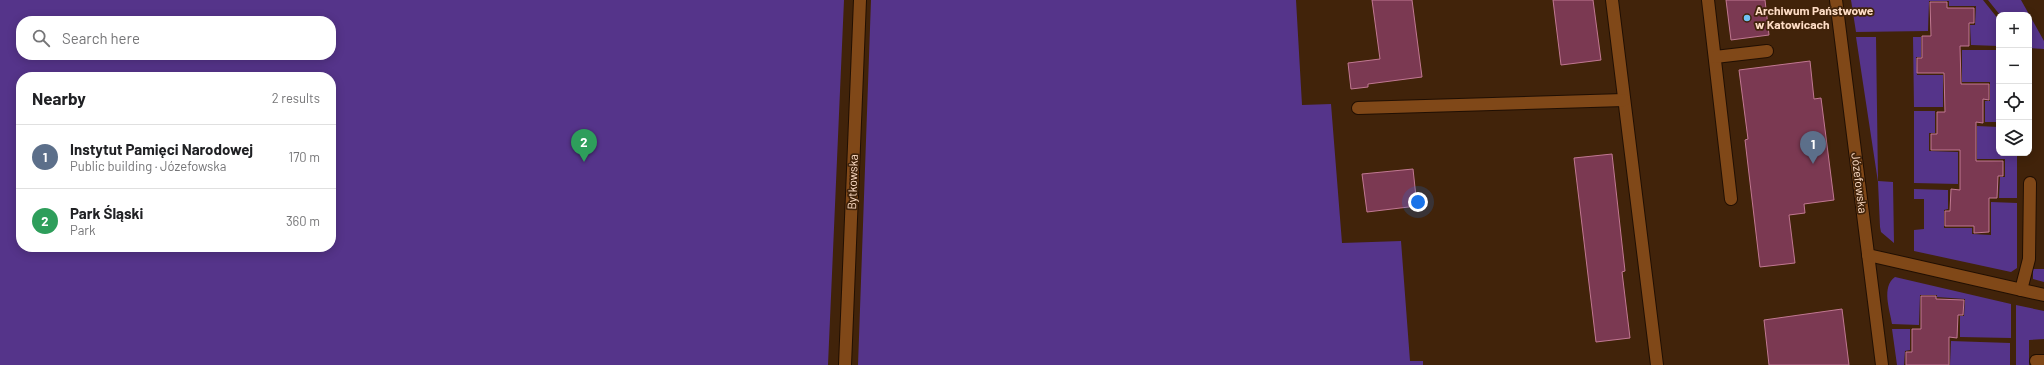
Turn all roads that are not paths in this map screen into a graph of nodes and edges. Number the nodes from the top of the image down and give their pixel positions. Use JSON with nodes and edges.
{"nodes":[{"id":1,"x":860,"y":0,"type":"edge"},
{"id":2,"x":1612,"y":0,"type":"edge"},
{"id":3,"x":1708,"y":0,"type":"edge"},
{"id":4,"x":1836,"y":0,"type":"edge"},
{"id":5,"x":1767,"y":51,"type":"dead end"},
{"id":6,"x":1715,"y":57,"type":"junction"},
{"id":7,"x":1624,"y":100,"type":"junction"},
{"id":8,"x":1358,"y":108,"type":"dead end"},
{"id":9,"x":2030,"y":183,"type":"dead end"},
{"id":10,"x":1731,"y":199,"type":"dead end"},
{"id":11,"x":1868,"y":255,"type":"junction"},
{"id":12,"x":2021,"y":290,"type":"junction"},
{"id":13,"x":2044,"y":295,"type":"edge"},
{"id":14,"x":845,"y":365,"type":"edge"},
{"id":15,"x":1657,"y":365,"type":"edge"},
{"id":16,"x":1882,"y":365,"type":"edge"}],
"edges":[{"from":1,"to":14,"type":"street","name":"Bytkowska"},
{"from":2,"to":7,"type":"street"},
{"from":3,"to":6,"type":"street"},
{"from":4,"to":11,"type":"street","name":"Józefowska"},
{"from":5,"to":6,"type":"street"},
{"from":6,"to":10,"type":"street"},
{"from":7,"to":8,"type":"street"},
{"from":7,"to":15,"type":"street"},
{"from":9,"to":12,"type":"street"},
{"from":11,"to":12,"type":"street"},
{"from":11,"to":16,"type":"street","name":"Józefowska"},
{"from":12,"to":13,"type":"street"}]}
